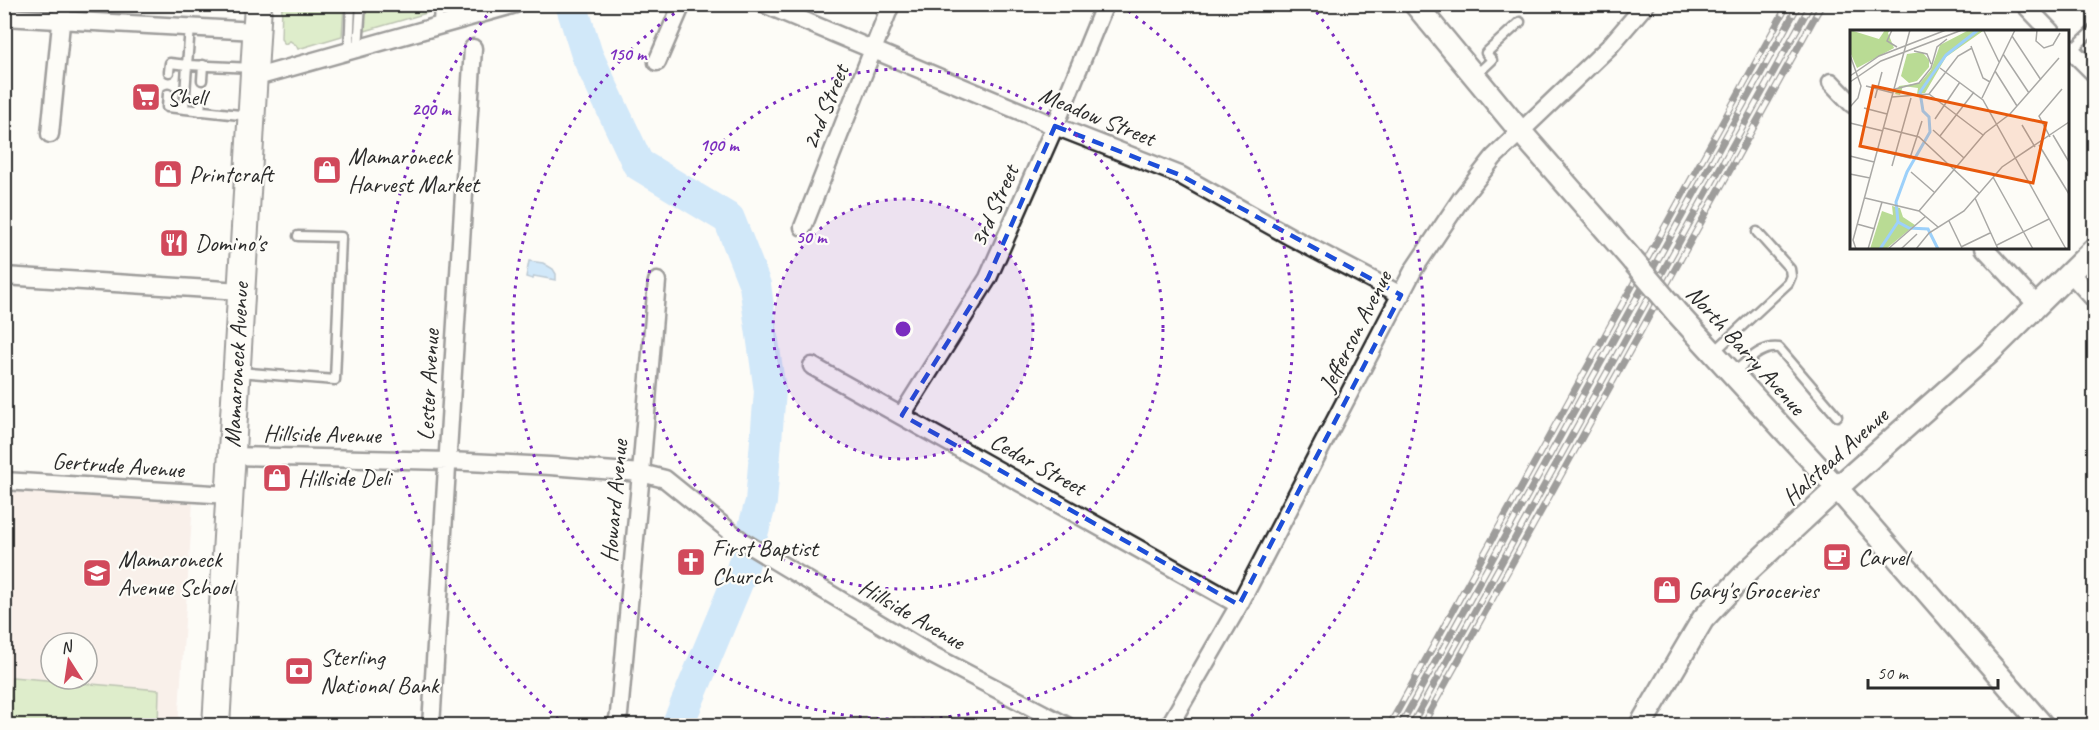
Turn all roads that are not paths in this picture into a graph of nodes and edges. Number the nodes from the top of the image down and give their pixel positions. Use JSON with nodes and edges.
{"nodes":[{"id":1,"x":258,"y":4,"type":"edge"},
{"id":2,"x":351,"y":4,"type":"edge"},
{"id":3,"x":439,"y":4,"type":"edge"},
{"id":4,"x":682,"y":4,"type":"edge"},
{"id":5,"x":764,"y":4,"type":"edge"},
{"id":6,"x":891,"y":4,"type":"edge"},
{"id":7,"x":1106,"y":4,"type":"edge"},
{"id":8,"x":1415,"y":4,"type":"edge"},
{"id":9,"x":1646,"y":4,"type":"edge"},
{"id":10,"x":2024,"y":4,"type":"edge"},
{"id":11,"x":361,"y":5,"type":"edge"},
{"id":12,"x":508,"y":6,"type":"edge"},
{"id":13,"x":63,"y":12,"type":"edge"},
{"id":14,"x":4,"y":17,"type":"edge"},
{"id":15,"x":1520,"y":22,"type":"dead end"},
{"id":16,"x":438,"y":25,"type":"junction"},
{"id":17,"x":190,"y":27,"type":"junction"},
{"id":18,"x":2094,"y":29,"type":"edge"},
{"id":19,"x":2049,"y":30,"type":"edge"},
{"id":20,"x":256,"y":31,"type":"junction"},
{"id":21,"x":473,"y":48,"type":"dead end"},
{"id":22,"x":2069,"y":49,"type":"edge"},
{"id":23,"x":354,"y":50,"type":"junction"},
{"id":24,"x":873,"y":51,"type":"junction"},
{"id":25,"x":657,"y":62,"type":"dead end"},
{"id":26,"x":187,"y":64,"type":"junction"},
{"id":27,"x":203,"y":65,"type":"junction"},
{"id":28,"x":169,"y":72,"type":"dead end"},
{"id":29,"x":253,"y":73,"type":"junction"},
{"id":30,"x":2094,"y":73,"type":"edge"},
{"id":31,"x":1475,"y":76,"type":"junction"},
{"id":32,"x":202,"y":80,"type":"dead end"},
{"id":33,"x":1831,"y":82,"type":"dead end"},
{"id":34,"x":168,"y":94,"type":"dead end"},
{"id":35,"x":201,"y":101,"type":"dead end"},
{"id":36,"x":1850,"y":103,"type":"edge"},
{"id":37,"x":184,"y":109,"type":"junction"},
{"id":38,"x":201,"y":111,"type":"junction"},
{"id":39,"x":250,"y":116,"type":"junction"},
{"id":40,"x":1055,"y":126,"type":"junction"},
{"id":41,"x":1520,"y":130,"type":"junction"},
{"id":42,"x":50,"y":134,"type":"dead end"},
{"id":43,"x":802,"y":227,"type":"dead end"},
{"id":44,"x":1757,"y":232,"type":"dead end"},
{"id":45,"x":298,"y":236,"type":"dead end"},
{"id":46,"x":1985,"y":249,"type":"edge"},
{"id":47,"x":2094,"y":249,"type":"edge"},
{"id":48,"x":2071,"y":274,"type":"junction"},
{"id":49,"x":4,"y":276,"type":"edge"},
{"id":50,"x":657,"y":281,"type":"dead end"},
{"id":51,"x":241,"y":291,"type":"junction"},
{"id":52,"x":1401,"y":295,"type":"junction"},
{"id":53,"x":2094,"y":299,"type":"edge"},
{"id":54,"x":2037,"y":305,"type":"junction"},
{"id":55,"x":1714,"y":352,"type":"junction"},
{"id":56,"x":812,"y":366,"type":"dead end"},
{"id":57,"x":236,"y":372,"type":"junction"},
{"id":58,"x":1732,"y":373,"type":"junction"},
{"id":59,"x":902,"y":415,"type":"junction"},
{"id":60,"x":1837,"y":416,"type":"dead end"},
{"id":61,"x":231,"y":456,"type":"junction"},
{"id":62,"x":448,"y":461,"type":"junction"},
{"id":63,"x":641,"y":473,"type":"junction"},
{"id":64,"x":4,"y":481,"type":"edge"},
{"id":65,"x":1837,"y":488,"type":"junction"},
{"id":66,"x":229,"y":495,"type":"junction"},
{"id":67,"x":1239,"y":605,"type":"junction"},
{"id":68,"x":216,"y":726,"type":"edge"},
{"id":69,"x":431,"y":726,"type":"edge"},
{"id":70,"x":616,"y":726,"type":"edge"},
{"id":71,"x":1067,"y":726,"type":"edge"},
{"id":72,"x":1169,"y":726,"type":"edge"},
{"id":73,"x":1640,"y":726,"type":"edge"},
{"id":74,"x":2043,"y":726,"type":"edge"}],
"edges":[{"from":1,"to":20,"type":"main road","name":"Mamaroneck Avenue"},
{"from":2,"to":23,"type":"lane"},
{"from":3,"to":16,"type":"lane"},
{"from":4,"to":25,"type":"street"},
{"from":5,"to":24,"type":"street","name":"Meadow Street"},
{"from":6,"to":24,"type":"street","name":"2nd Street"},
{"from":7,"to":40,"type":"street","name":"3rd Street"},
{"from":8,"to":31,"type":"street","name":"North Barry Avenue"},
{"from":9,"to":41,"type":"street","name":"Jefferson Avenue"},
{"from":10,"to":19,"type":"street"},
{"from":11,"to":23,"type":"lane"},
{"from":12,"to":16,"type":"street"},
{"from":13,"to":14,"type":"street"},
{"from":13,"to":17,"type":"street"},
{"from":13,"to":42,"type":"street"},
{"from":15,"to":31,"type":"lane"},
{"from":16,"to":23,"type":"street"},
{"from":17,"to":20,"type":"street"},
{"from":17,"to":26,"type":"lane"},
{"from":18,"to":22,"type":"lane"},
{"from":20,"to":29,"type":"main road","name":"Mamaroneck Avenue"},
{"from":21,"to":62,"type":"street","name":"Lester Avenue"},
{"from":22,"to":30,"type":"street"},
{"from":23,"to":29,"type":"street"},
{"from":24,"to":40,"type":"street","name":"Meadow Street"},
{"from":24,"to":43,"type":"street","name":"2nd Street"},
{"from":26,"to":27,"type":"lane"},
{"from":26,"to":28,"type":"lane"},
{"from":26,"to":37,"type":"lane"},
{"from":27,"to":29,"type":"lane"},
{"from":27,"to":32,"type":"lane"},
{"from":29,"to":39,"type":"main road","name":"Mamaroneck Avenue"},
{"from":31,"to":41,"type":"street","name":"North Barry Avenue"},
{"from":33,"to":36,"type":"street"},
{"from":34,"to":37,"type":"lane"},
{"from":35,"to":38,"type":"lane"},
{"from":37,"to":38,"type":"lane"},
{"from":38,"to":39,"type":"lane"},
{"from":39,"to":51,"type":"main road","name":"Mamaroneck Avenue"},
{"from":40,"to":52,"type":"street","name":"Meadow Street"},
{"from":40,"to":59,"type":"street","name":"3rd Street"},
{"from":41,"to":52,"type":"street","name":"Jefferson Avenue"},
{"from":41,"to":55,"type":"street","name":"North Barry Avenue","bridge":true},
{"from":44,"to":55,"type":"lane"},
{"from":45,"to":57,"type":"lane"},
{"from":46,"to":54,"type":"street"},
{"from":47,"to":48,"type":"street","name":"Halstead Avenue"},
{"from":48,"to":53,"type":"street"},
{"from":48,"to":54,"type":"street","name":"Halstead Avenue"},
{"from":49,"to":51,"type":"street"},
{"from":50,"to":63,"type":"street","name":"Howard Avenue"},
{"from":51,"to":57,"type":"main road","name":"Mamaroneck Avenue"},
{"from":52,"to":67,"type":"street","name":"Jefferson Avenue"},
{"from":54,"to":65,"type":"street","name":"Halstead Avenue"},
{"from":55,"to":58,"type":"street","name":"North Barry Avenue"},
{"from":56,"to":59,"type":"street","name":"Cedar Street"},
{"from":57,"to":61,"type":"main road","name":"Mamaroneck Avenue"},
{"from":58,"to":60,"type":"lane"},
{"from":58,"to":65,"type":"street","name":"North Barry Avenue"},
{"from":59,"to":67,"type":"street","name":"Cedar Street"},
{"from":61,"to":62,"type":"street","name":"Hillside Avenue"},
{"from":61,"to":66,"type":"main road","name":"Mamaroneck Avenue"},
{"from":62,"to":63,"type":"street","name":"Hillside Avenue"},
{"from":62,"to":69,"type":"street","name":"Lester Avenue"},
{"from":63,"to":70,"type":"street","name":"Howard Avenue"},
{"from":63,"to":71,"type":"street","name":"Hillside Avenue"},
{"from":64,"to":66,"type":"street","name":"Gertrude Avenue"},
{"from":65,"to":73,"type":"street","name":"Halstead Avenue"},
{"from":65,"to":74,"type":"street","name":"North Barry Avenue"},
{"from":66,"to":68,"type":"main road","name":"Mamaroneck Avenue"},
{"from":67,"to":72,"type":"street","name":"Jefferson Avenue"}]}
